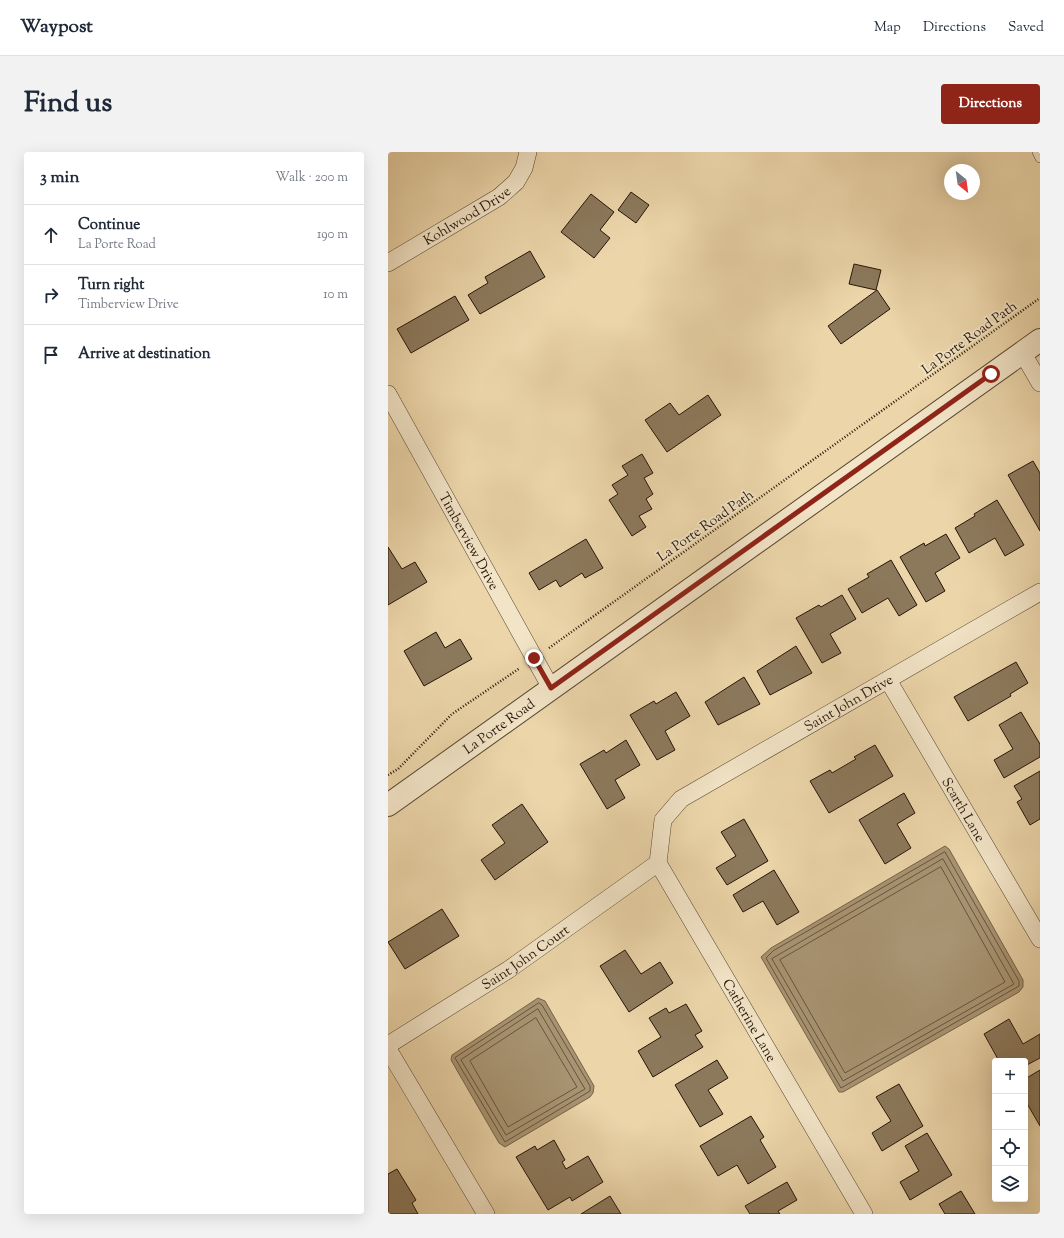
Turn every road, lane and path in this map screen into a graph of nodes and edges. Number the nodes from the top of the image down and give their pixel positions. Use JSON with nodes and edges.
{"nodes":[{"id":1,"x":528,"y":152,"type":"edge"},
{"id":2,"x":1037,"y":152,"type":"edge"},
{"id":3,"x":1040,"y":158,"type":"edge"},
{"id":4,"x":388,"y":264,"type":"edge"},
{"id":5,"x":1040,"y":298,"type":"edge"},
{"id":6,"x":1040,"y":340,"type":"edge"},
{"id":7,"x":1022,"y":352,"type":"junction"},
{"id":8,"x":1040,"y":383,"type":"edge"},
{"id":9,"x":388,"y":394,"type":"edge"},
{"id":10,"x":1040,"y":592,"type":"edge"},
{"id":11,"x":534,"y":658,"type":"junction"},
{"id":12,"x":888,"y":680,"type":"junction"},
{"id":13,"x":551,"y":688,"type":"junction"},
{"id":14,"x":388,"y":775,"type":"edge"},
{"id":15,"x":388,"y":806,"type":"edge"},
{"id":16,"x":658,"y":863,"type":"junction"},
{"id":17,"x":1040,"y":939,"type":"edge"},
{"id":18,"x":388,"y":1045,"type":"edge"},
{"id":19,"x":388,"y":1049,"type":"edge"},
{"id":20,"x":486,"y":1214,"type":"edge"},
{"id":21,"x":864,"y":1214,"type":"edge"}],
"edges":[{"from":1,"to":4,"type":"street","name":"Kohlwood Drive"},
{"from":2,"to":3,"type":"lane"},
{"from":5,"to":11,"type":"path","name":"La Porte Road Path"},
{"from":6,"to":7,"type":"street","name":"La Porte Road"},
{"from":7,"to":8,"type":"street"},
{"from":7,"to":13,"type":"street","name":"La Porte Road"},
{"from":9,"to":11,"type":"street","name":"Timberview Drive"},
{"from":10,"to":12,"type":"street","name":"Saint John Drive"},
{"from":11,"to":13,"type":"street","name":"Timberview Drive"},
{"from":11,"to":14,"type":"path","name":"La Porte Road Path"},
{"from":12,"to":16,"type":"street","name":"Saint John Drive"},
{"from":12,"to":17,"type":"street","name":"Scarth Lane"},
{"from":13,"to":15,"type":"street","name":"La Porte Road"},
{"from":16,"to":18,"type":"street","name":"Saint John Court"},
{"from":16,"to":21,"type":"street","name":"Catherine Lane"},
{"from":19,"to":20,"type":"street"}]}
